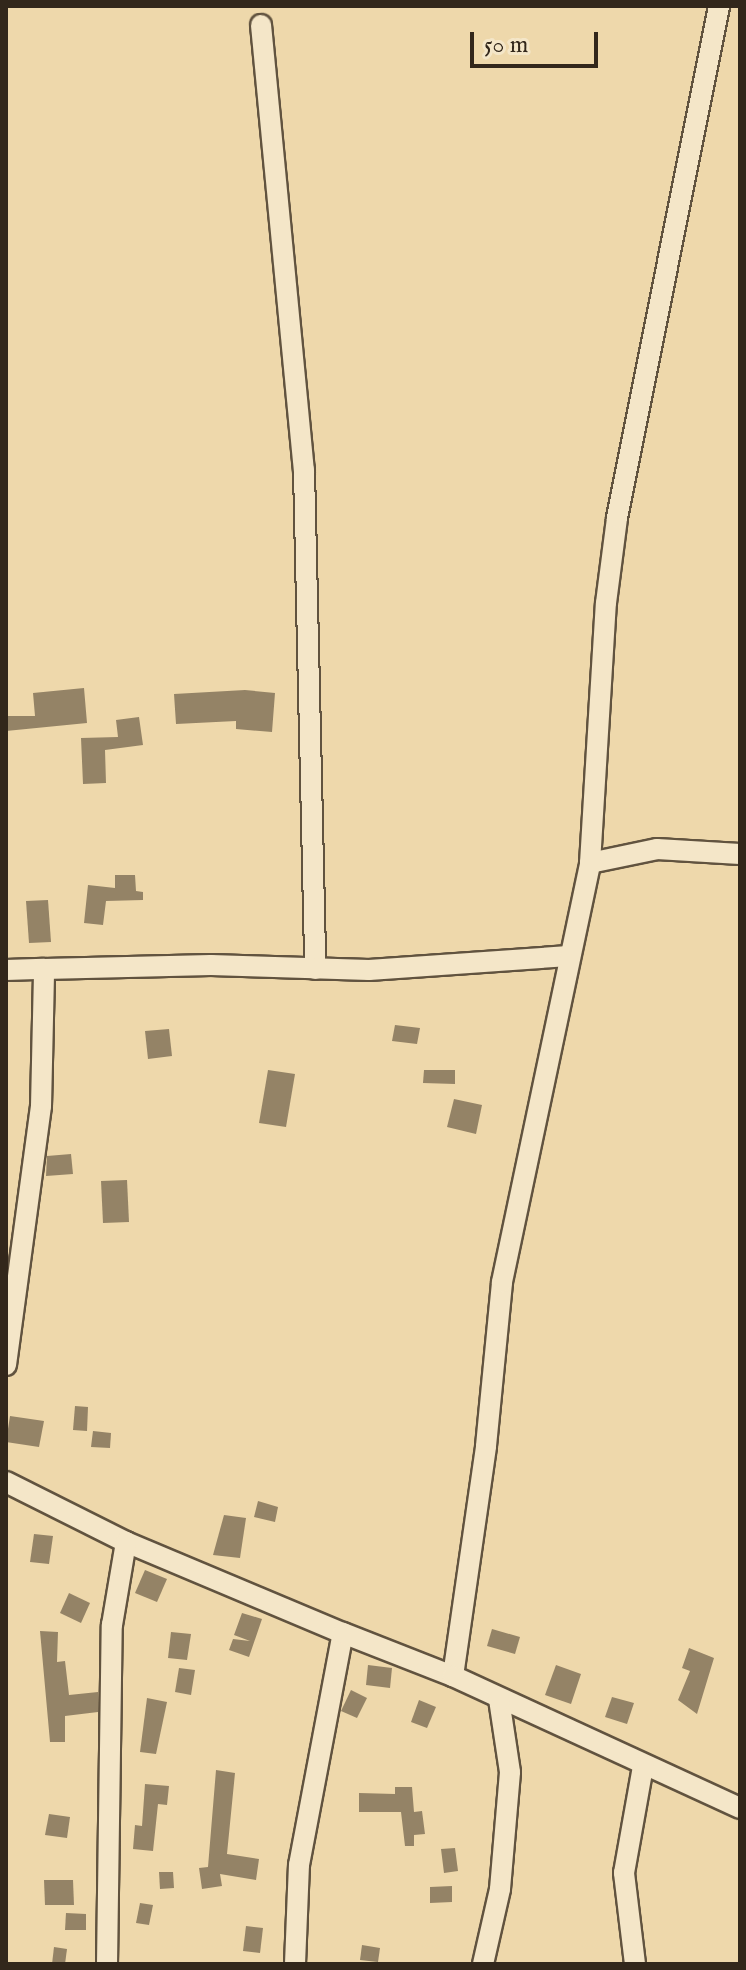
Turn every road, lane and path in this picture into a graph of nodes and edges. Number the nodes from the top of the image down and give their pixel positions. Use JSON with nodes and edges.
{"nodes":[{"id":1,"x":719,"y":6,"type":"edge"},
{"id":2,"x":261,"y":25,"type":"dead end"},
{"id":3,"x":740,"y":854,"type":"edge"},
{"id":4,"x":590,"y":863,"type":"junction"},
{"id":5,"x":569,"y":956,"type":"junction"},
{"id":6,"x":44,"y":969,"type":"junction"},
{"id":7,"x":315,"y":969,"type":"junction"},
{"id":8,"x":6,"y":970,"type":"edge"},
{"id":9,"x":6,"y":1365,"type":"edge"},
{"id":10,"x":6,"y":1482,"type":"edge"},
{"id":11,"x":126,"y":1542,"type":"junction"},
{"id":12,"x":343,"y":1633,"type":"junction"},
{"id":13,"x":453,"y":1676,"type":"junction"},
{"id":14,"x":499,"y":1699,"type":"junction"},
{"id":15,"x":643,"y":1766,"type":"junction"},
{"id":16,"x":740,"y":1808,"type":"edge"},
{"id":17,"x":107,"y":1964,"type":"edge"},
{"id":18,"x":295,"y":1964,"type":"edge"},
{"id":19,"x":483,"y":1964,"type":"edge"},
{"id":20,"x":635,"y":1964,"type":"edge"}],
"edges":[{"from":1,"to":4,"type":"street"},
{"from":2,"to":7,"type":"street"},
{"from":3,"to":4,"type":"street"},
{"from":4,"to":5,"type":"street"},
{"from":5,"to":7,"type":"street"},
{"from":5,"to":13,"type":"street"},
{"from":6,"to":7,"type":"street"},
{"from":6,"to":8,"type":"street"},
{"from":6,"to":9,"type":"street"},
{"from":10,"to":11,"type":"street"},
{"from":11,"to":12,"type":"street"},
{"from":11,"to":17,"type":"street"},
{"from":12,"to":13,"type":"street"},
{"from":12,"to":18,"type":"street"},
{"from":13,"to":14,"type":"street"},
{"from":14,"to":15,"type":"street"},
{"from":14,"to":19,"type":"street"},
{"from":15,"to":16,"type":"street"},
{"from":15,"to":20,"type":"street"}]}
